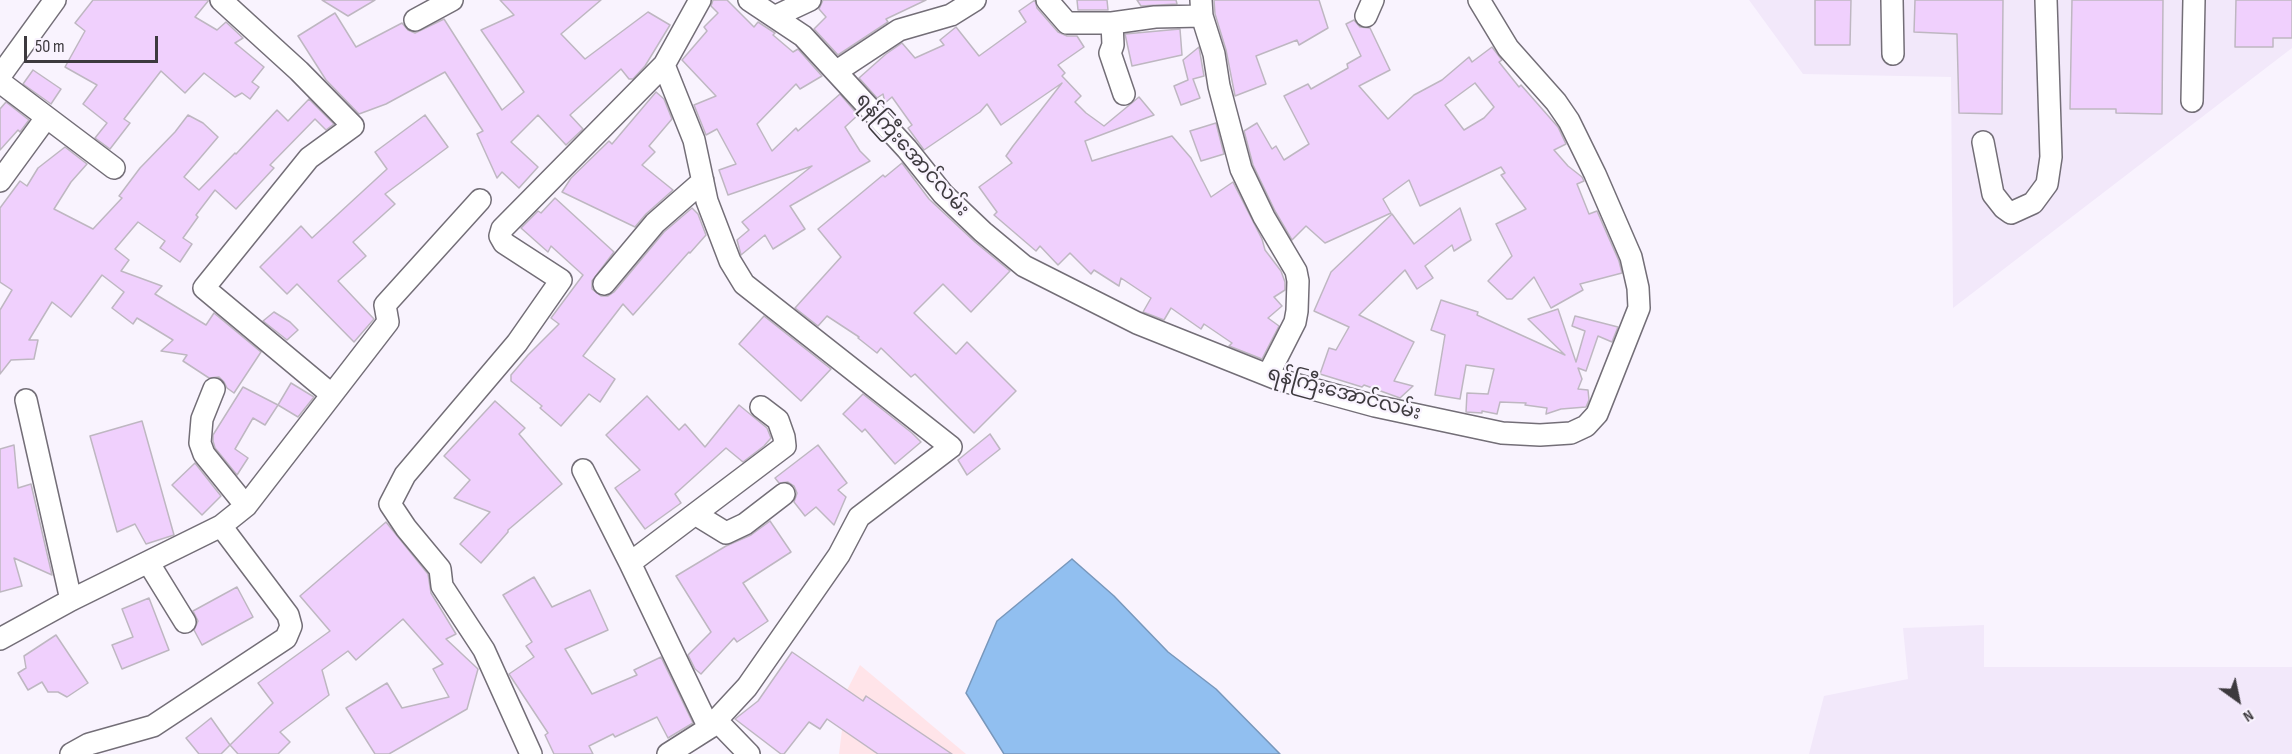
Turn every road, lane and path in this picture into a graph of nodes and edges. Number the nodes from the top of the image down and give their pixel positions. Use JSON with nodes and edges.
{"nodes":[{"id":1,"x":55,"y":0,"type":"edge"},
{"id":2,"x":222,"y":0,"type":"edge"},
{"id":3,"x":452,"y":0,"type":"edge"},
{"id":4,"x":700,"y":0,"type":"edge"},
{"id":5,"x":749,"y":0,"type":"edge"},
{"id":6,"x":810,"y":0,"type":"edge"},
{"id":7,"x":975,"y":0,"type":"edge"},
{"id":8,"x":1047,"y":0,"type":"edge"},
{"id":9,"x":1479,"y":0,"type":"edge"},
{"id":10,"x":1892,"y":0,"type":"edge"},
{"id":11,"x":2046,"y":0,"type":"edge"},
{"id":12,"x":2194,"y":0,"type":"edge"},
{"id":13,"x":947,"y":7,"type":"edge"},
{"id":14,"x":1201,"y":8,"type":"edge"},
{"id":15,"x":776,"y":16,"type":"junction"},
{"id":16,"x":415,"y":20,"type":"dead end"},
{"id":17,"x":1112,"y":23,"type":"junction"},
{"id":18,"x":1893,"y":54,"type":"dead end"},
{"id":19,"x":663,"y":65,"type":"junction"},
{"id":20,"x":837,"y":71,"type":"junction"},
{"id":21,"x":0,"y":76,"type":"edge"},
{"id":22,"x":0,"y":82,"type":"edge"},
{"id":23,"x":1124,"y":94,"type":"dead end"},
{"id":24,"x":2192,"y":101,"type":"dead end"},
{"id":25,"x":46,"y":118,"type":"junction"},
{"id":26,"x":1983,"y":142,"type":"dead end"},
{"id":27,"x":114,"y":168,"type":"dead end"},
{"id":28,"x":0,"y":181,"type":"edge"},
{"id":29,"x":703,"y":181,"type":"junction"},
{"id":30,"x":480,"y":200,"type":"dead end"},
{"id":31,"x":604,"y":285,"type":"dead end"},
{"id":32,"x":1268,"y":375,"type":"junction"},
{"id":33,"x":214,"y":389,"type":"dead end"},
{"id":34,"x":331,"y":394,"type":"junction"},
{"id":35,"x":26,"y":400,"type":"dead end"},
{"id":36,"x":761,"y":407,"type":"dead end"},
{"id":37,"x":583,"y":470,"type":"dead end"},
{"id":38,"x":784,"y":494,"type":"dead end"},
{"id":39,"x":246,"y":506,"type":"junction"},
{"id":40,"x":695,"y":514,"type":"junction"},
{"id":41,"x":220,"y":526,"type":"junction"},
{"id":42,"x":148,"y":562,"type":"junction"},
{"id":43,"x":630,"y":563,"type":"junction"},
{"id":44,"x":71,"y":600,"type":"junction"},
{"id":45,"x":185,"y":622,"type":"dead end"},
{"id":46,"x":0,"y":639,"type":"edge"},
{"id":47,"x":713,"y":724,"type":"junction"},
{"id":48,"x":71,"y":754,"type":"edge"},
{"id":49,"x":531,"y":754,"type":"edge"},
{"id":50,"x":668,"y":754,"type":"edge"},
{"id":51,"x":749,"y":754,"type":"edge"}],
"edges":[{"from":1,"to":21,"type":"street"},
{"from":2,"to":34,"type":"street"},
{"from":3,"to":16,"type":"street"},
{"from":4,"to":19,"type":"street"},
{"from":5,"to":15,"type":"street","name":"ရန်ကြီးအောင်လမ်း"},
{"from":6,"to":15,"type":"street"},
{"from":7,"to":13,"type":"street"},
{"from":8,"to":17,"type":"street"},
{"from":9,"to":32,"type":"street","name":"ရန်ကြီးအောင်လမ်း"},
{"from":10,"to":18,"type":"street"},
{"from":11,"to":26,"type":"street"},
{"from":12,"to":24,"type":"street"},
{"from":13,"to":20,"type":"street"},
{"from":14,"to":17,"type":"street"},
{"from":14,"to":32,"type":"street"},
{"from":15,"to":20,"type":"street","name":"ရန်ကြီးအောင်လမ်း"},
{"from":17,"to":23,"type":"street"},
{"from":19,"to":29,"type":"street"},
{"from":19,"to":49,"type":"street"},
{"from":20,"to":32,"type":"street","name":"ရန်ကြီးအောင်လမ်း"},
{"from":22,"to":25,"type":"street"},
{"from":25,"to":27,"type":"street"},
{"from":25,"to":28,"type":"street"},
{"from":29,"to":31,"type":"street"},
{"from":29,"to":47,"type":"street"},
{"from":30,"to":34,"type":"street"},
{"from":33,"to":39,"type":"street"},
{"from":34,"to":39,"type":"street"},
{"from":35,"to":44,"type":"street"},
{"from":36,"to":40,"type":"street"},
{"from":37,"to":43,"type":"street"},
{"from":38,"to":40,"type":"street"},
{"from":39,"to":41,"type":"street"},
{"from":40,"to":43,"type":"street"},
{"from":41,"to":42,"type":"street"},
{"from":41,"to":48,"type":"street"},
{"from":42,"to":44,"type":"street"},
{"from":42,"to":45,"type":"street"},
{"from":43,"to":47,"type":"street"},
{"from":44,"to":46,"type":"street"},
{"from":47,"to":50,"type":"street"},
{"from":47,"to":51,"type":"street"}]}
